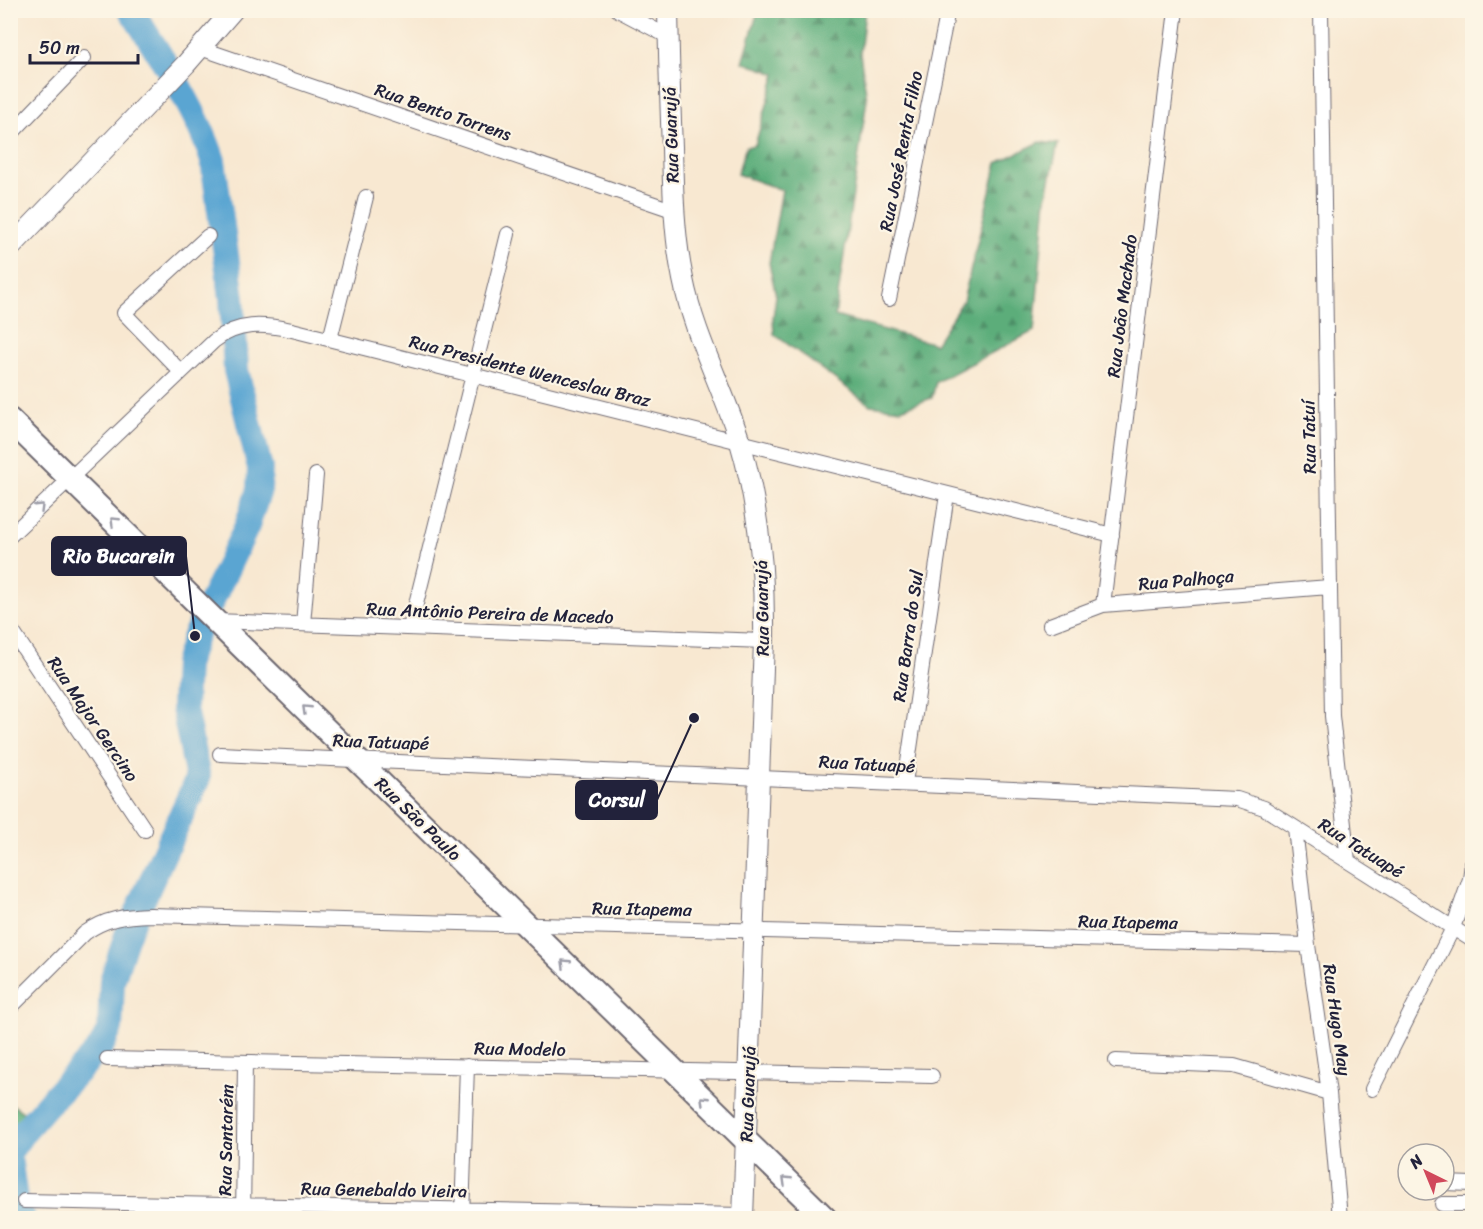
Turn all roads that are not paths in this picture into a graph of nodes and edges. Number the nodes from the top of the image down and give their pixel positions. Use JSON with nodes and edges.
{"nodes":[{"id":1,"x":233,"y":10,"type":"edge"},
{"id":2,"x":618,"y":10,"type":"edge"},
{"id":3,"x":668,"y":10,"type":"edge"},
{"id":4,"x":948,"y":10,"type":"edge"},
{"id":5,"x":1176,"y":10,"type":"edge"},
{"id":6,"x":1321,"y":10,"type":"edge"},
{"id":7,"x":669,"y":37,"type":"junction"},
{"id":8,"x":200,"y":48,"type":"junction"},
{"id":9,"x":84,"y":58,"type":"dead end"},
{"id":10,"x":10,"y":135,"type":"edge"},
{"id":11,"x":366,"y":197,"type":"dead end"},
{"id":12,"x":675,"y":211,"type":"junction"},
{"id":13,"x":507,"y":234,"type":"dead end"},
{"id":14,"x":208,"y":236,"type":"dead end"},
{"id":15,"x":10,"y":248,"type":"edge"},
{"id":16,"x":889,"y":299,"type":"dead end"},
{"id":17,"x":330,"y":339,"type":"junction"},
{"id":18,"x":181,"y":372,"type":"junction"},
{"id":19,"x":473,"y":375,"type":"junction"},
{"id":20,"x":10,"y":420,"type":"edge"},
{"id":21,"x":740,"y":442,"type":"junction"},
{"id":22,"x":316,"y":475,"type":"dead end"},
{"id":23,"x":70,"y":478,"type":"junction"},
{"id":24,"x":947,"y":494,"type":"junction"},
{"id":25,"x":1112,"y":535,"type":"junction"},
{"id":26,"x":10,"y":536,"type":"edge"},
{"id":27,"x":1329,"y":587,"type":"junction"},
{"id":28,"x":1102,"y":605,"type":"junction"},
{"id":29,"x":208,"y":614,"type":"junction"},
{"id":30,"x":303,"y":624,"type":"junction"},
{"id":31,"x":1050,"y":625,"type":"dead end"},
{"id":32,"x":10,"y":628,"type":"edge"},
{"id":33,"x":410,"y":628,"type":"junction"},
{"id":34,"x":764,"y":641,"type":"junction"},
{"id":35,"x":220,"y":754,"type":"dead end"},
{"id":36,"x":356,"y":759,"type":"junction"},
{"id":37,"x":759,"y":777,"type":"junction"},
{"id":38,"x":905,"y":783,"type":"junction"},
{"id":39,"x":1295,"y":828,"type":"junction"},
{"id":40,"x":145,"y":830,"type":"dead end"},
{"id":41,"x":1348,"y":861,"type":"junction"},
{"id":42,"x":1473,"y":863,"type":"edge"},
{"id":43,"x":525,"y":924,"type":"junction"},
{"id":44,"x":1453,"y":928,"type":"junction"},
{"id":45,"x":754,"y":930,"type":"junction"},
{"id":46,"x":1473,"y":940,"type":"edge"},
{"id":47,"x":1308,"y":945,"type":"junction"},
{"id":48,"x":10,"y":1008,"type":"edge"},
{"id":49,"x":107,"y":1059,"type":"dead end"},
{"id":50,"x":1116,"y":1061,"type":"dead end"},
{"id":51,"x":245,"y":1062,"type":"junction"},
{"id":52,"x":467,"y":1066,"type":"junction"},
{"id":53,"x":674,"y":1070,"type":"junction"},
{"id":54,"x":748,"y":1072,"type":"junction"},
{"id":55,"x":932,"y":1076,"type":"dead end"},
{"id":56,"x":1372,"y":1089,"type":"dead end"},
{"id":57,"x":1329,"y":1093,"type":"junction"},
{"id":58,"x":746,"y":1141,"type":"junction"},
{"id":59,"x":1456,"y":1183,"type":"edge"},
{"id":60,"x":1473,"y":1184,"type":"edge"},
{"id":61,"x":24,"y":1201,"type":"dead end"},
{"id":62,"x":1442,"y":1204,"type":"dead end"},
{"id":63,"x":1473,"y":1204,"type":"edge"},
{"id":64,"x":243,"y":1212,"type":"edge"},
{"id":65,"x":462,"y":1214,"type":"edge"},
{"id":66,"x":611,"y":1215,"type":"edge"},
{"id":67,"x":743,"y":1217,"type":"edge"},
{"id":68,"x":825,"y":1218,"type":"edge"},
{"id":69,"x":1340,"y":1218,"type":"edge"}],
"edges":[{"from":1,"to":8,"type":"street"},
{"from":2,"to":7,"type":"street"},
{"from":3,"to":7,"type":"street","name":"Rua Guarujá"},
{"from":4,"to":16,"type":"street","name":"Rua José Renta Filho"},
{"from":5,"to":25,"type":"street","name":"Rua João Machado"},
{"from":6,"to":27,"type":"street","name":"Rua Tatuí"},
{"from":7,"to":12,"type":"street","name":"Rua Guarujá"},
{"from":8,"to":12,"type":"street","name":"Rua Bento Torrens"},
{"from":8,"to":15,"type":"street"},
{"from":9,"to":10,"type":"street"},
{"from":11,"to":17,"type":"street"},
{"from":12,"to":21,"type":"street","name":"Rua Guarujá"},
{"from":13,"to":19,"type":"street"},
{"from":14,"to":18,"type":"street"},
{"from":17,"to":18,"type":"street","name":"Rua Presidente Wenceslau Braz"},
{"from":17,"to":19,"type":"street","name":"Rua Presidente Wenceslau Braz"},
{"from":18,"to":23,"type":"street","name":"Rua Presidente Wenceslau Braz"},
{"from":19,"to":21,"type":"street","name":"Rua Presidente Wenceslau Braz"},
{"from":19,"to":33,"type":"street"},
{"from":20,"to":23,"type":"main road","name":"Rua São Paulo"},
{"from":21,"to":24,"type":"street","name":"Rua Presidente Wenceslau Braz"},
{"from":21,"to":34,"type":"street","name":"Rua Guarujá"},
{"from":22,"to":30,"type":"street"},
{"from":26,"to":23,"type":"street","name":"Rua Presidente Wenceslau Braz","one_way":true},
{"from":29,"to":23,"type":"main road","name":"Rua São Paulo","one_way":true},
{"from":24,"to":25,"type":"street","name":"Rua Presidente Wenceslau Braz"},
{"from":24,"to":38,"type":"street","name":"Rua Barra do Sul"},
{"from":25,"to":28,"type":"street","name":"Rua João Machado"},
{"from":27,"to":28,"type":"street","name":"Rua Palhoça"},
{"from":27,"to":41,"type":"street","name":"Rua Tatuí"},
{"from":28,"to":31,"type":"street","name":"Rua Palhoça"},
{"from":29,"to":30,"type":"street","name":"Rua Antônio Pereira de Macedo"},
{"from":36,"to":29,"type":"main road","name":"Rua São Paulo","one_way":true},
{"from":30,"to":33,"type":"street","name":"Rua Antônio Pereira de Macedo"},
{"from":32,"to":40,"type":"street","name":"Rua Major Gercino"},
{"from":33,"to":34,"type":"street","name":"Rua Antônio Pereira de Macedo"},
{"from":34,"to":37,"type":"street","name":"Rua Guarujá"},
{"from":35,"to":36,"type":"street","name":"Rua Tatuapé"},
{"from":36,"to":37,"type":"street","name":"Rua Tatuapé"},
{"from":36,"to":43,"type":"main road","name":"Rua São Paulo"},
{"from":37,"to":38,"type":"street","name":"Rua Tatuapé"},
{"from":37,"to":45,"type":"street","name":"Rua Guarujá"},
{"from":38,"to":39,"type":"street","name":"Rua Tatuapé"},
{"from":39,"to":41,"type":"street","name":"Rua Tatuapé"},
{"from":39,"to":47,"type":"street","name":"Rua Hugo May"},
{"from":41,"to":44,"type":"street","name":"Rua Tatuapé"},
{"from":42,"to":44,"type":"street"},
{"from":43,"to":45,"type":"street","name":"Rua Itapema"},
{"from":43,"to":48,"type":"street","name":"Rua Itapema"},
{"from":53,"to":43,"type":"main road","name":"Rua São Paulo","one_way":true},
{"from":44,"to":46,"type":"street","name":"Rua Tatuapé"},
{"from":44,"to":56,"type":"street"},
{"from":45,"to":47,"type":"street","name":"Rua Itapema"},
{"from":45,"to":54,"type":"street","name":"Rua Guarujá"},
{"from":47,"to":57,"type":"street","name":"Rua Hugo May"},
{"from":49,"to":51,"type":"street","name":"Rua Modelo"},
{"from":50,"to":57,"type":"street"},
{"from":51,"to":52,"type":"street","name":"Rua Modelo"},
{"from":51,"to":64,"type":"street","name":"Rua Santarém"},
{"from":52,"to":53,"type":"street","name":"Rua Modelo"},
{"from":52,"to":65,"type":"street"},
{"from":53,"to":54,"type":"street","name":"Rua Modelo"},
{"from":58,"to":53,"type":"main road","name":"Rua São Paulo","one_way":true},
{"from":54,"to":55,"type":"street","name":"Rua Modelo"},
{"from":54,"to":58,"type":"street","name":"Rua Guarujá"},
{"from":57,"to":69,"type":"street","name":"Rua Hugo May"},
{"from":58,"to":67,"type":"street","name":"Rua Guarujá"},
{"from":68,"to":58,"type":"main road","name":"Rua São Paulo","one_way":true},
{"from":59,"to":60,"type":"street"},
{"from":61,"to":64,"type":"street","name":"Rua Genebaldo Vieira"},
{"from":62,"to":63,"type":"street"},
{"from":64,"to":65,"type":"street","name":"Rua Genebaldo Vieira"},
{"from":65,"to":66,"type":"street","name":"Rua Genebaldo Vieira"},
{"from":66,"to":67,"type":"street","name":"Rua Genebaldo Vieira"}]}
